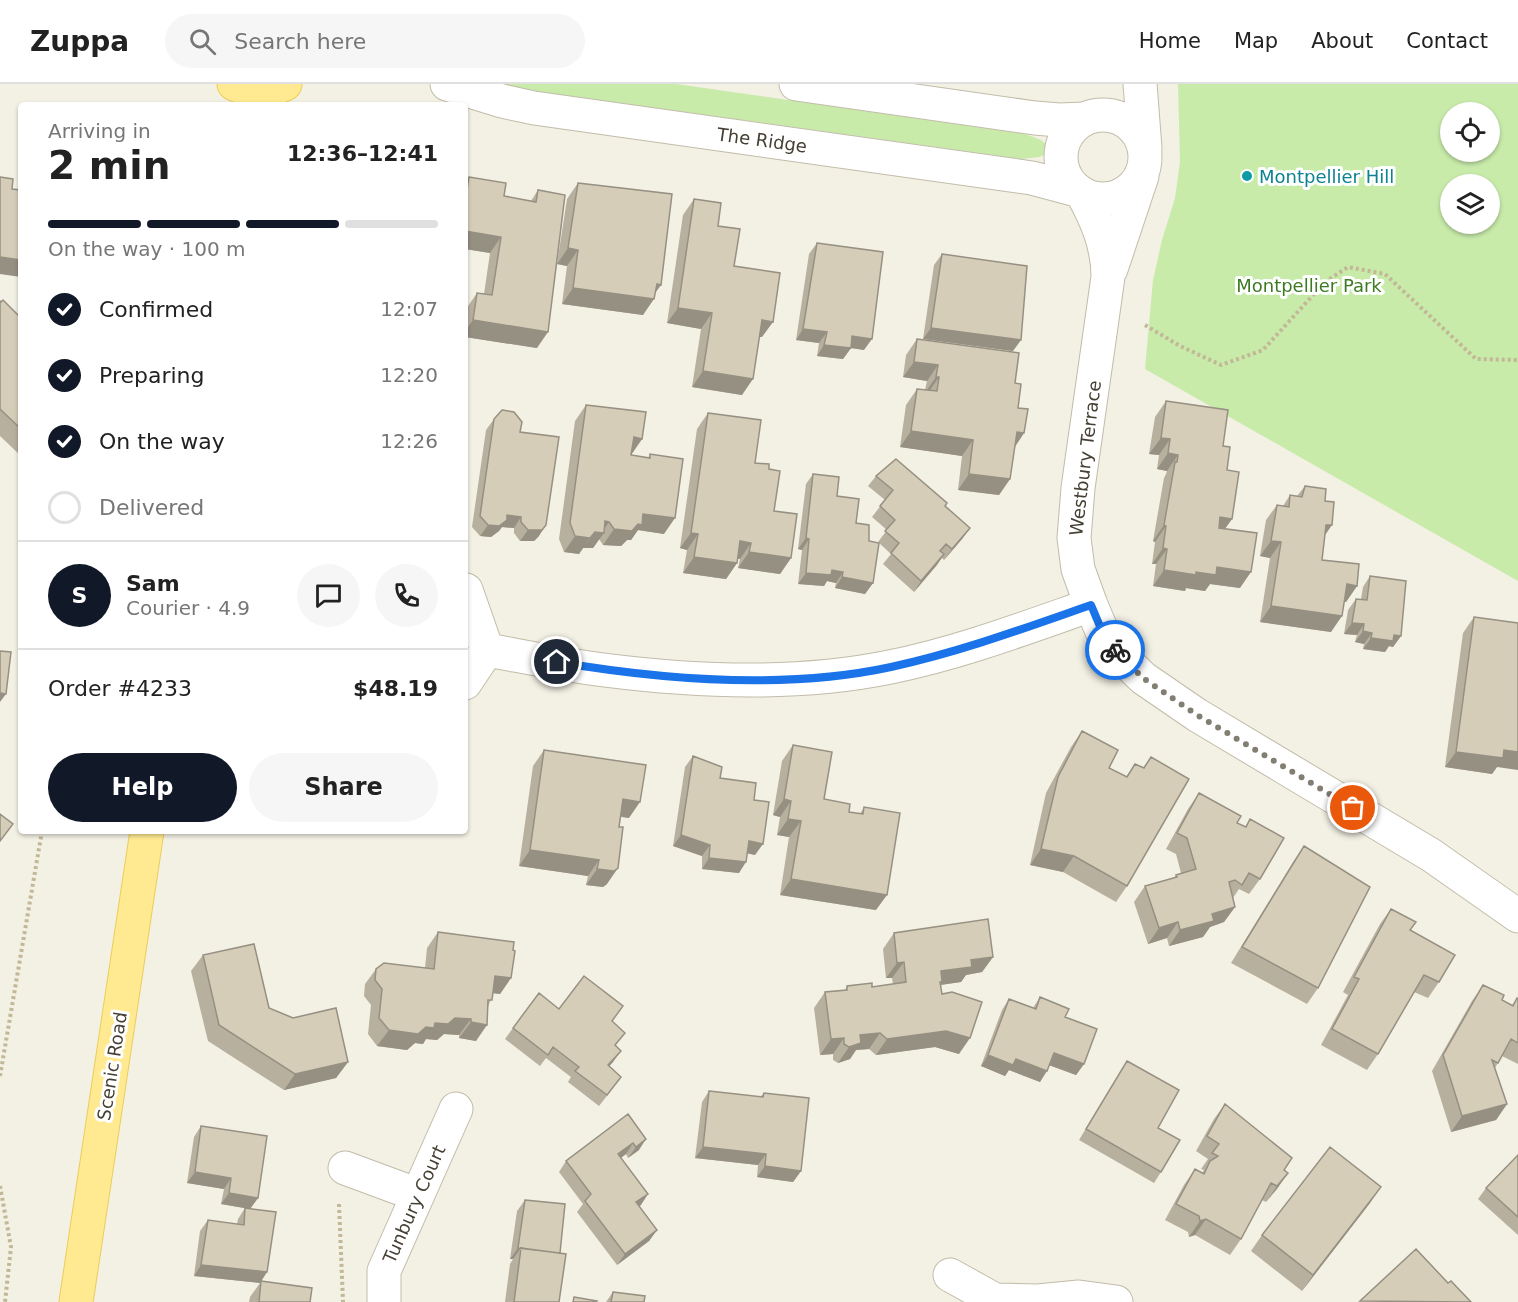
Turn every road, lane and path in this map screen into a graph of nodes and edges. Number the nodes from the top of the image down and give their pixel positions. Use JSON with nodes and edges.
{"nodes":[{"id":1,"x":224,"y":84,"type":"edge"},
{"id":2,"x":234,"y":84,"type":"edge"},
{"id":3,"x":285,"y":84,"type":"edge"},
{"id":4,"x":292,"y":84,"type":"edge"},
{"id":5,"x":447,"y":84,"type":"edge"},
{"id":6,"x":796,"y":84,"type":"edge"},
{"id":7,"x":1123,"y":84,"type":"edge"},
{"id":8,"x":1140,"y":84,"type":"edge"},
{"id":9,"x":227,"y":102,"type":"edge"},
{"id":10,"x":287,"y":102,"type":"edge"},
{"id":11,"x":1090,"y":117,"type":"junction"},
{"id":12,"x":1144,"y":161,"type":"junction"},
{"id":13,"x":1080,"y":192,"type":"junction"},
{"id":14,"x":1108,"y":278,"type":"junction"},
{"id":15,"x":1145,"y":325,"type":"dead end"},
{"id":16,"x":1518,"y":360,"type":"edge"},
{"id":17,"x":468,"y":596,"type":"edge"},
{"id":18,"x":1091,"y":605,"type":"junction"},
{"id":19,"x":487,"y":650,"type":"junction"},
{"id":20,"x":468,"y":678,"type":"edge"},
{"id":21,"x":41,"y":834,"type":"edge"},
{"id":22,"x":147,"y":834,"type":"edge"},
{"id":23,"x":1518,"y":916,"type":"edge"},
{"id":24,"x":0,"y":1076,"type":"edge"},
{"id":25,"x":456,"y":1110,"type":"dead end"},
{"id":26,"x":345,"y":1168,"type":"joint"},
{"id":27,"x":0,"y":1186,"type":"edge"},
{"id":28,"x":418,"y":1195,"type":"junction"},
{"id":29,"x":950,"y":1275,"type":"dead end"},
{"id":30,"x":5,"y":1302,"type":"edge"},
{"id":31,"x":76,"y":1302,"type":"edge"},
{"id":32,"x":344,"y":1302,"type":"edge"},
{"id":33,"x":384,"y":1302,"type":"edge"},
{"id":34,"x":1116,"y":1302,"type":"edge"}],
"edges":[{"from":1,"to":9,"type":"main road"},
{"from":2,"to":3,"type":"main road"},
{"from":4,"to":10,"type":"main road"},
{"from":5,"to":13,"type":"street","name":"The Ridge"},
{"from":6,"to":11,"type":"street"},
{"from":7,"to":11,"type":"street","name":"Westbury Terrace"},
{"from":8,"to":12,"type":"street","name":"Westbury Terrace"},
{"from":11,"to":12,"type":"street"},
{"from":11,"to":13,"type":"street","name":"Westbury Terrace"},
{"from":12,"to":13,"type":"street"},
{"from":12,"to":14,"type":"street","name":"Westbury Terrace"},
{"from":13,"to":14,"type":"street","name":"Westbury Terrace"},
{"from":14,"to":18,"type":"street","name":"Westbury Terrace"},
{"from":15,"to":16,"type":"path"},
{"from":17,"to":19,"type":"street"},
{"from":18,"to":19,"type":"street"},
{"from":18,"to":23,"type":"street","name":"Westbury Terrace"},
{"from":19,"to":20,"type":"street"},
{"from":21,"to":24,"type":"path"},
{"from":22,"to":31,"type":"main road","name":"Scenic Road"},
{"from":25,"to":28,"type":"street","name":"Tunbury Court"},
{"from":26,"to":28,"type":"street"},
{"from":26,"to":32,"type":"path"},
{"from":27,"to":30,"type":"path"},
{"from":28,"to":33,"type":"street","name":"Tunbury Court"},
{"from":29,"to":34,"type":"street"}]}
